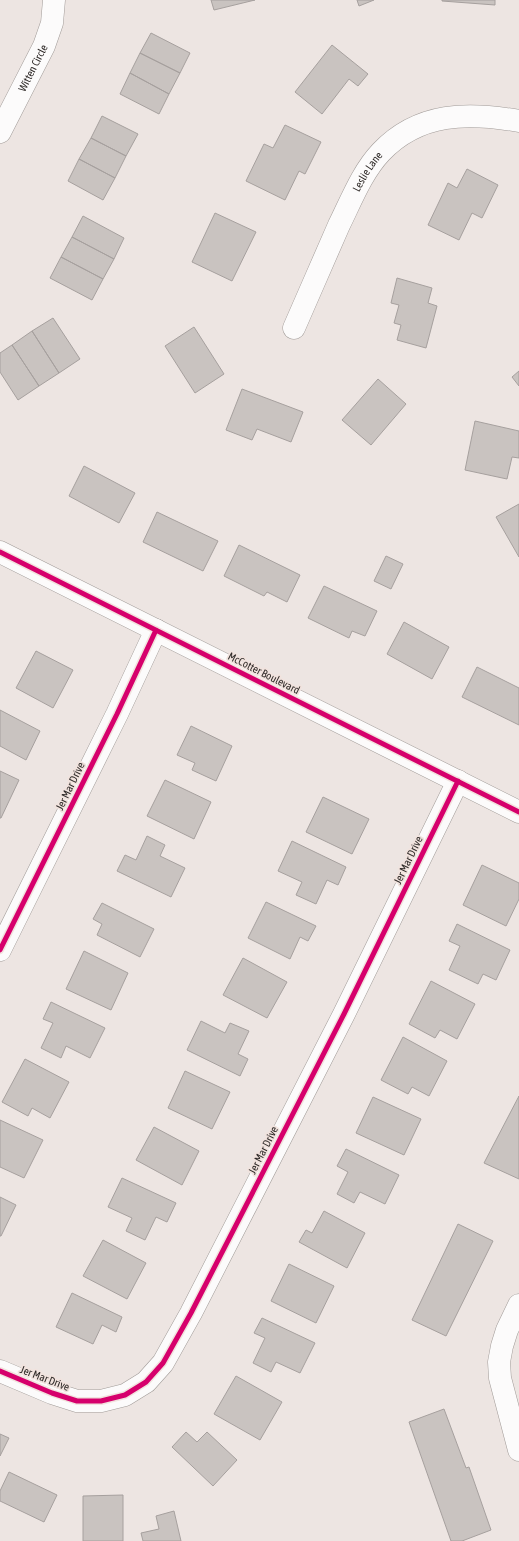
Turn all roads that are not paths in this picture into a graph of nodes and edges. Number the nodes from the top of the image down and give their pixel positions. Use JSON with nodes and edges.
{"nodes":[{"id":1,"x":54,"y":0,"type":"edge"},
{"id":2,"x":519,"y":121,"type":"edge"},
{"id":3,"x":0,"y":132,"type":"edge"},
{"id":4,"x":294,"y":328,"type":"dead end"},
{"id":5,"x":0,"y":552,"type":"edge"},
{"id":6,"x":156,"y":630,"type":"junction"},
{"id":7,"x":458,"y":781,"type":"junction"},
{"id":8,"x":519,"y":812,"type":"edge"},
{"id":9,"x":0,"y":950,"type":"edge"},
{"id":10,"x":519,"y":1305,"type":"edge"},
{"id":11,"x":0,"y":1371,"type":"edge"},
{"id":12,"x":519,"y":1450,"type":"edge"}],
"edges":[{"from":1,"to":3,"type":"street","name":"Witten Circle"},
{"from":2,"to":4,"type":"street","name":"Leslie Lane"},
{"from":5,"to":6,"type":"street","name":"McCotter Boulevard"},
{"from":6,"to":7,"type":"street","name":"McCotter Boulevard"},
{"from":6,"to":9,"type":"street","name":"Jer Mar Drive"},
{"from":7,"to":8,"type":"street","name":"McCotter Boulevard"},
{"from":7,"to":11,"type":"street","name":"Jer Mar Drive"},
{"from":10,"to":12,"type":"street"}]}
